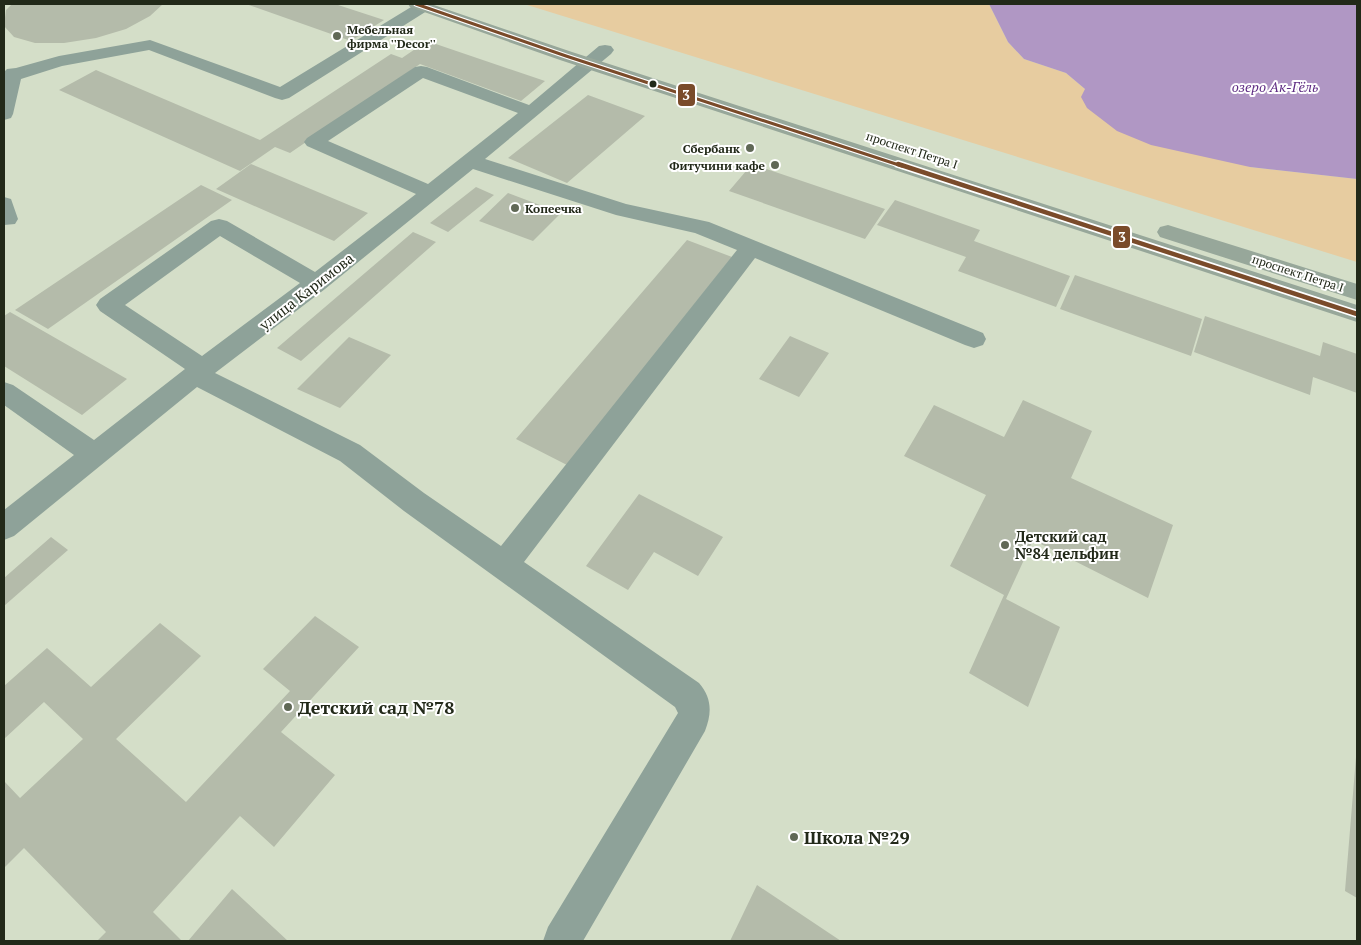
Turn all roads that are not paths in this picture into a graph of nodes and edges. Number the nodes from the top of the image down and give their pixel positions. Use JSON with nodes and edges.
{"nodes":[{"id":1,"x":468,"y":4,"type":"edge"},
{"id":2,"x":420,"y":5,"type":"edge"},
{"id":3,"x":597,"y":57,"type":"junction"},
{"id":4,"x":7,"y":73,"type":"edge"},
{"id":5,"x":532,"y":112,"type":"junction"},
{"id":6,"x":4,"y":114,"type":"edge"},
{"id":7,"x":470,"y":161,"type":"junction"},
{"id":8,"x":1038,"y":190,"type":"dead end"},
{"id":9,"x":431,"y":192,"type":"junction"},
{"id":10,"x":1151,"y":226,"type":"dead end"},
{"id":11,"x":751,"y":248,"type":"junction"},
{"id":12,"x":318,"y":283,"type":"junction"},
{"id":13,"x":1357,"y":292,"type":"edge"},
{"id":14,"x":1357,"y":314,"type":"edge"},
{"id":15,"x":974,"y":339,"type":"dead end"},
{"id":16,"x":199,"y":372,"type":"junction"},
{"id":17,"x":4,"y":392,"type":"edge"},
{"id":18,"x":93,"y":454,"type":"junction"},
{"id":19,"x":4,"y":527,"type":"edge"},
{"id":20,"x":504,"y":565,"type":"junction"},
{"id":21,"x":562,"y":941,"type":"edge"}],
"edges":[{"from":1,"to":3,"type":"main road","name":"проспект Петра I"},
{"from":2,"to":3,"type":"main road","name":"проспект Петра I"},
{"from":2,"to":4,"type":"street"},
{"from":3,"to":5,"type":"street","name":"улица Каримова"},
{"from":3,"to":8,"type":"main road","name":"проспект Петра I"},
{"from":3,"to":14,"type":"main road","name":"проспект Петра I"},
{"from":4,"to":6,"type":"street"},
{"from":5,"to":7,"type":"street","name":"улица Каримова"},
{"from":5,"to":9,"type":"street"},
{"from":7,"to":9,"type":"street","name":"улица Каримова"},
{"from":7,"to":11,"type":"street"},
{"from":9,"to":12,"type":"street","name":"улица Каримова"},
{"from":10,"to":13,"type":"main road","name":"проспект Петра I"},
{"from":11,"to":15,"type":"street"},
{"from":11,"to":20,"type":"street"},
{"from":12,"to":16,"type":"street","name":"улица Каримова"},
{"from":12,"to":16,"type":"street"},
{"from":16,"to":18,"type":"street","name":"улица Каримова"},
{"from":16,"to":20,"type":"street"},
{"from":17,"to":18,"type":"street"},
{"from":18,"to":19,"type":"street","name":"улица Каримова"},
{"from":20,"to":21,"type":"street"}]}
